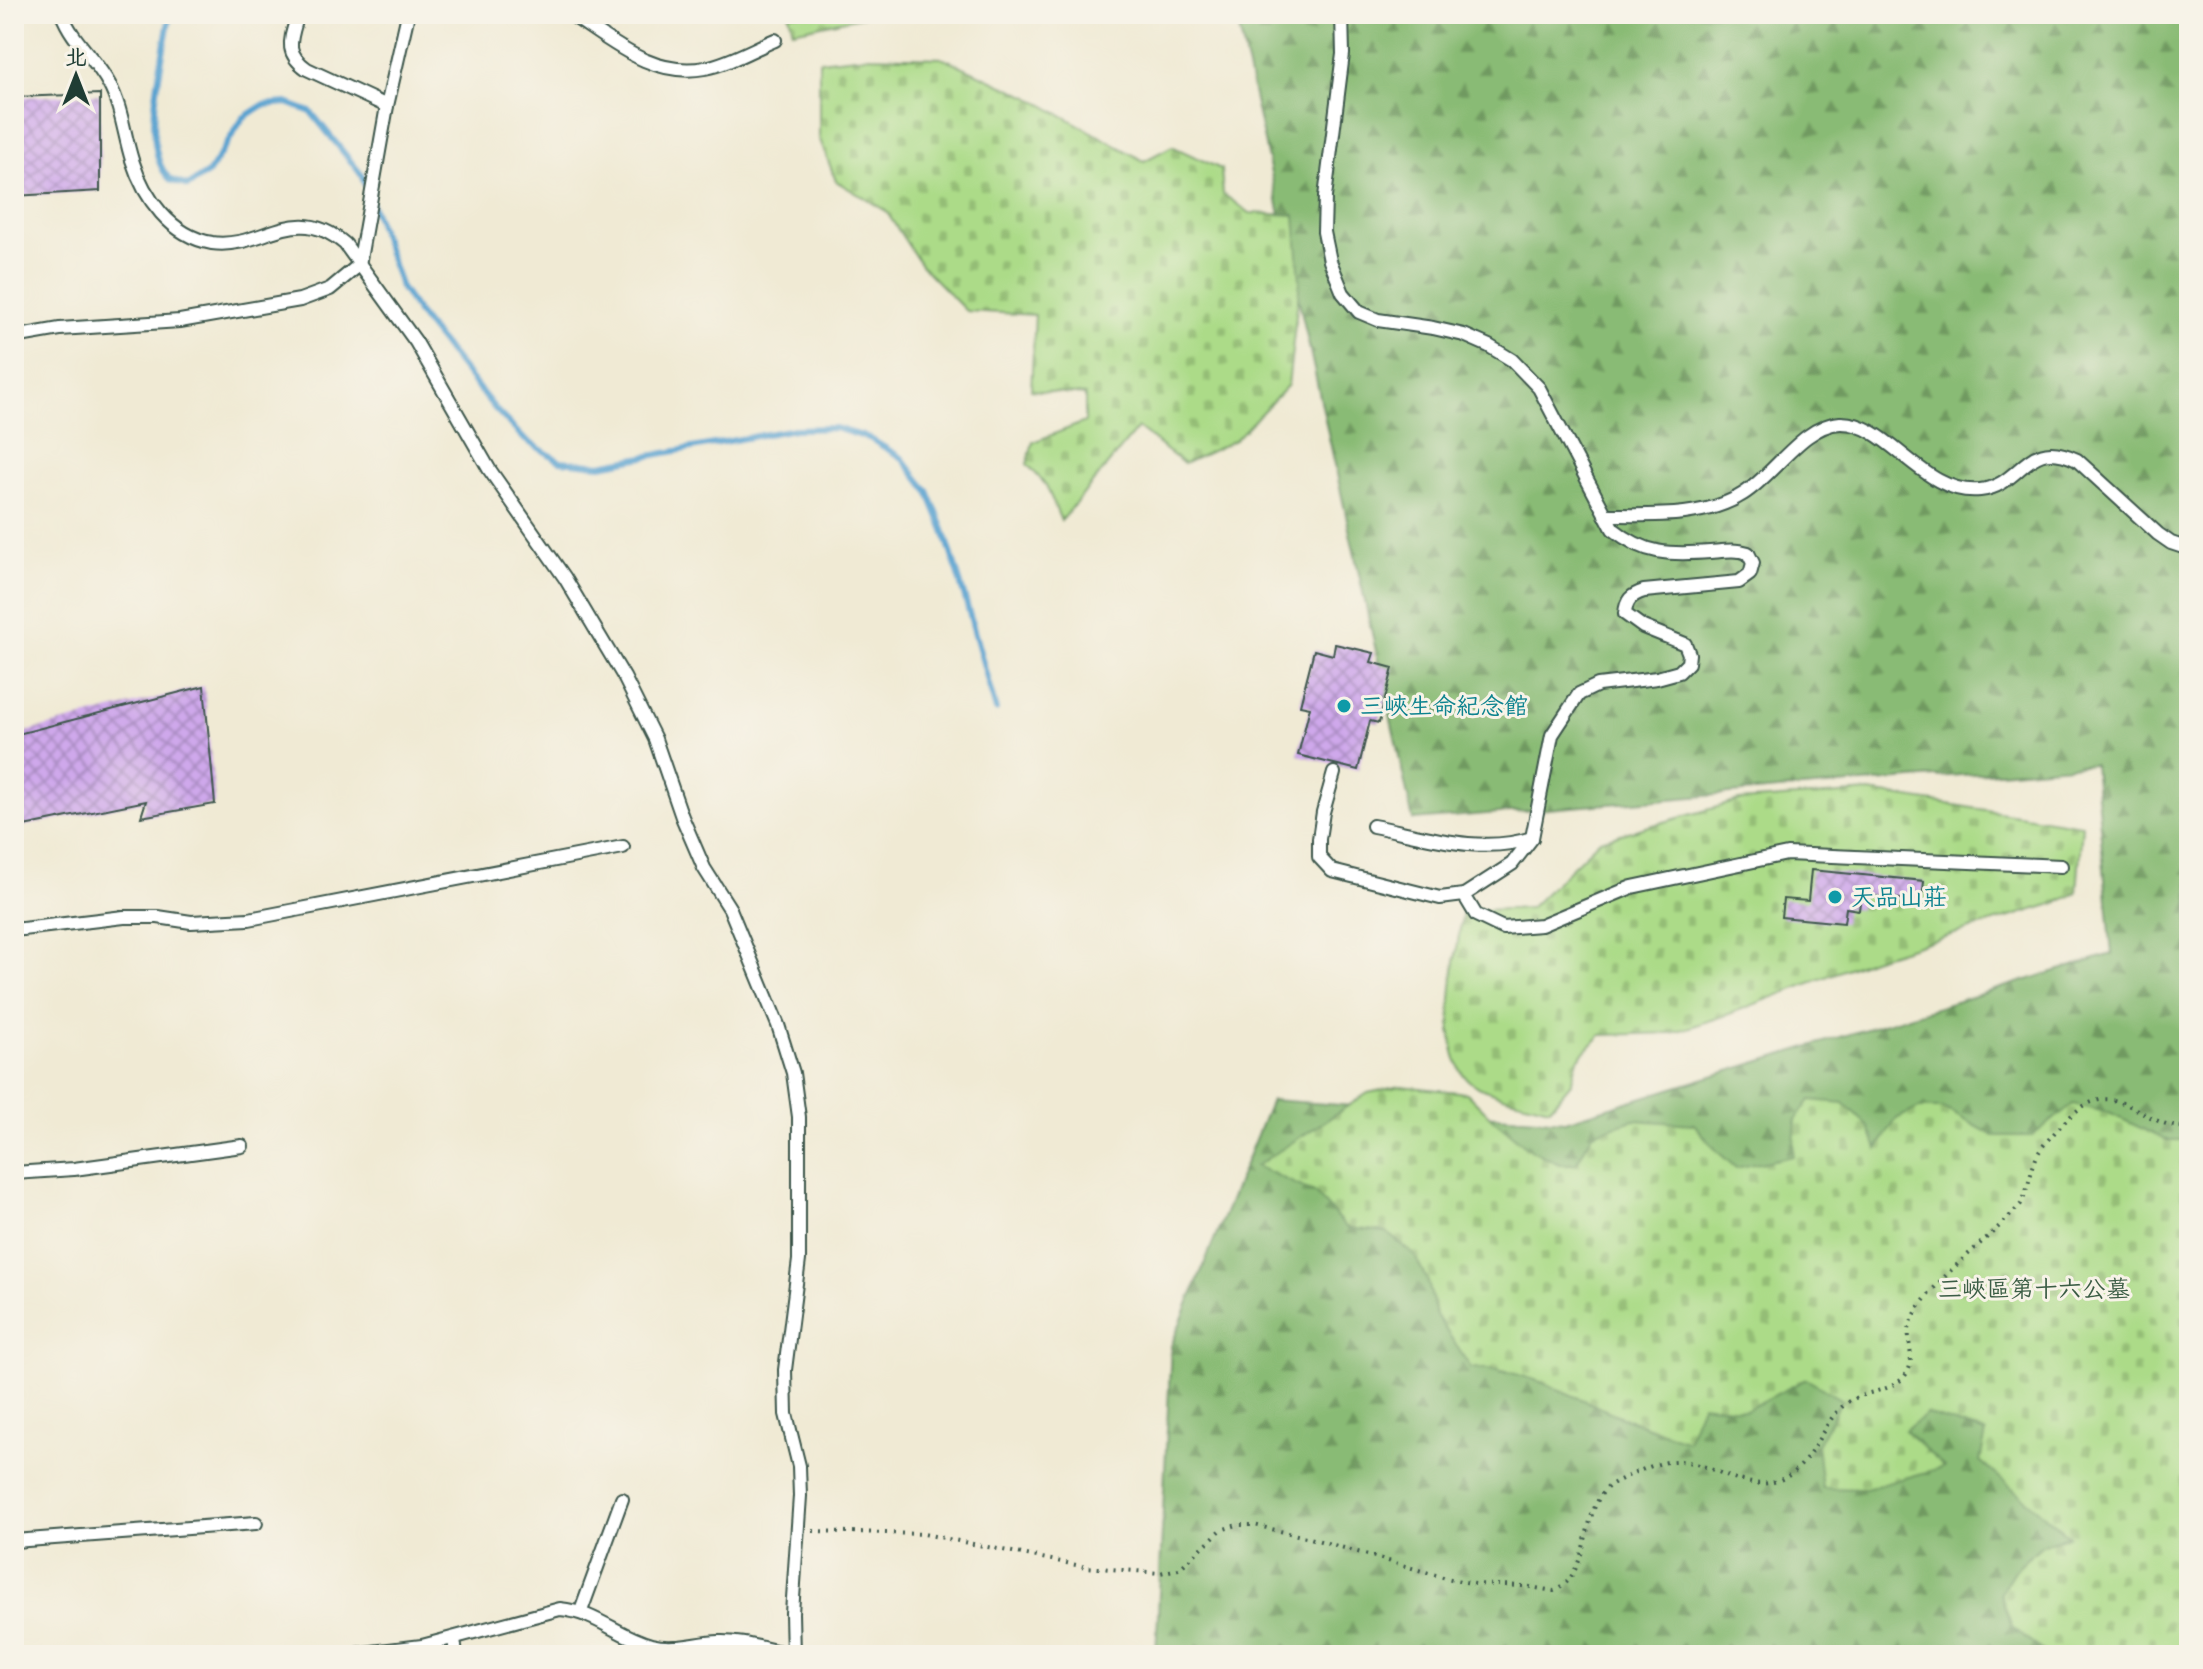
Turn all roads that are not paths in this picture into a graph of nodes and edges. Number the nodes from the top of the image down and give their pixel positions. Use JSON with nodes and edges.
{"nodes":[{"id":1,"x":62,"y":14,"type":"edge"},
{"id":2,"x":298,"y":14,"type":"edge"},
{"id":3,"x":408,"y":14,"type":"edge"},
{"id":4,"x":570,"y":14,"type":"edge"},
{"id":5,"x":1342,"y":14,"type":"edge"},
{"id":6,"x":775,"y":40,"type":"dead end"},
{"id":7,"x":387,"y":106,"type":"junction"},
{"id":8,"x":359,"y":265,"type":"junction"},
{"id":9,"x":14,"y":337,"type":"edge"},
{"id":10,"x":1605,"y":515,"type":"junction"},
{"id":11,"x":2189,"y":549,"type":"edge"},
{"id":12,"x":1334,"y":773,"type":"dead end"},
{"id":13,"x":1373,"y":826,"type":"dead end"},
{"id":14,"x":1532,"y":838,"type":"junction"},
{"id":15,"x":623,"y":847,"type":"dead end"},
{"id":16,"x":2061,"y":866,"type":"dead end"},
{"id":17,"x":1464,"y":895,"type":"junction"},
{"id":18,"x":14,"y":930,"type":"edge"},
{"id":19,"x":242,"y":1146,"type":"dead end"},
{"id":20,"x":14,"y":1173,"type":"edge"},
{"id":21,"x":622,"y":1499,"type":"dead end"},
{"id":22,"x":256,"y":1523,"type":"dead end"},
{"id":23,"x":14,"y":1541,"type":"edge"},
{"id":24,"x":581,"y":1611,"type":"junction"},
{"id":25,"x":454,"y":1638,"type":"junction"},
{"id":26,"x":792,"y":1654,"type":"edge"},
{"id":27,"x":347,"y":1655,"type":"edge"},
{"id":28,"x":456,"y":1655,"type":"edge"}],
"edges":[{"from":1,"to":8,"type":"lane"},
{"from":2,"to":7,"type":"lane"},
{"from":3,"to":7,"type":"lane"},
{"from":4,"to":6,"type":"lane"},
{"from":5,"to":10,"type":"lane"},
{"from":7,"to":8,"type":"lane"},
{"from":8,"to":9,"type":"lane"},
{"from":8,"to":26,"type":"lane"},
{"from":10,"to":11,"type":"lane"},
{"from":10,"to":14,"type":"lane"},
{"from":12,"to":17,"type":"lane"},
{"from":13,"to":14,"type":"lane"},
{"from":14,"to":17,"type":"lane"},
{"from":15,"to":18,"type":"lane"},
{"from":16,"to":17,"type":"lane"},
{"from":19,"to":20,"type":"lane"},
{"from":21,"to":24,"type":"lane"},
{"from":22,"to":23,"type":"lane"},
{"from":24,"to":25,"type":"lane"},
{"from":24,"to":26,"type":"lane"},
{"from":25,"to":27,"type":"lane"},
{"from":25,"to":28,"type":"lane"}]}
